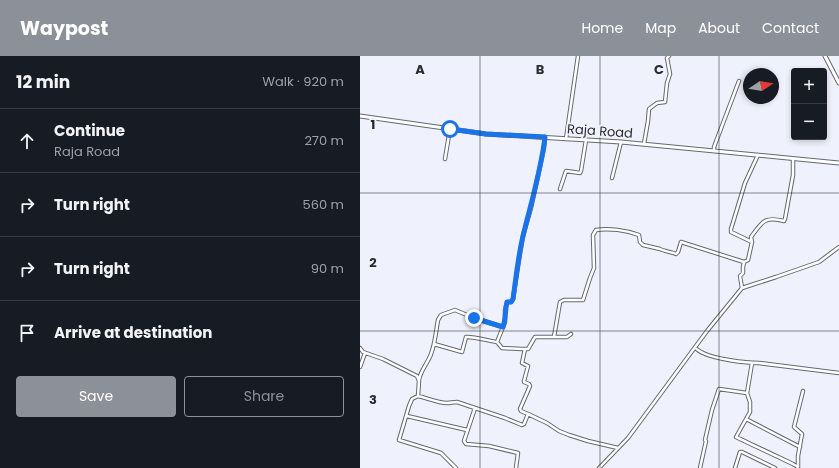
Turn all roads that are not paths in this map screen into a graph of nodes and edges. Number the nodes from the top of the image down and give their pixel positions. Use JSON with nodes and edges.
{"nodes":[{"id":1,"x":578,"y":56,"type":"edge"},
{"id":2,"x":669,"y":56,"type":"edge"},
{"id":3,"x":825,"y":56,"type":"edge"},
{"id":4,"x":739,"y":82,"type":"dead end"},
{"id":5,"x":839,"y":83,"type":"edge"},
{"id":6,"x":360,"y":116,"type":"edge"},
{"id":7,"x":450,"y":129,"type":"junction"},
{"id":8,"x":545,"y":137,"type":"junction"},
{"id":9,"x":566,"y":138,"type":"junction"},
{"id":10,"x":586,"y":140,"type":"junction"},
{"id":11,"x":621,"y":142,"type":"junction"},
{"id":12,"x":644,"y":144,"type":"junction"},
{"id":13,"x":714,"y":151,"type":"junction"},
{"id":14,"x":758,"y":155,"type":"junction"},
{"id":15,"x":445,"y":159,"type":"dead end"},
{"id":16,"x":793,"y":159,"type":"junction"},
{"id":17,"x":839,"y":163,"type":"edge"},
{"id":18,"x":612,"y":178,"type":"dead end"},
{"id":19,"x":560,"y":189,"type":"dead end"},
{"id":20,"x":752,"y":242,"type":"junction"},
{"id":21,"x":839,"y":247,"type":"edge"},
{"id":22,"x":744,"y":262,"type":"junction"},
{"id":23,"x":742,"y":288,"type":"junction"},
{"id":24,"x":503,"y":327,"type":"junction"},
{"id":25,"x":571,"y":334,"type":"dead end"},
{"id":26,"x":554,"y":337,"type":"junction"},
{"id":27,"x":497,"y":342,"type":"junction"},
{"id":28,"x":434,"y":344,"type":"junction"},
{"id":29,"x":360,"y":348,"type":"edge"},
{"id":30,"x":695,"y":348,"type":"junction"},
{"id":31,"x":526,"y":349,"type":"junction"},
{"id":32,"x":365,"y":353,"type":"junction"},
{"id":33,"x":752,"y":363,"type":"junction"},
{"id":34,"x":360,"y":367,"type":"edge"},
{"id":35,"x":839,"y":373,"type":"edge"},
{"id":36,"x":419,"y":381,"type":"junction"},
{"id":37,"x":803,"y":391,"type":"dead end"},
{"id":38,"x":747,"y":393,"type":"junction"},
{"id":39,"x":418,"y":396,"type":"junction"},
{"id":40,"x":474,"y":408,"type":"junction"},
{"id":41,"x":528,"y":414,"type":"junction"},
{"id":42,"x":407,"y":416,"type":"junction"},
{"id":43,"x":746,"y":419,"type":"junction"},
{"id":44,"x":467,"y":430,"type":"junction"},
{"id":45,"x":800,"y":447,"type":"junction"},
{"id":46,"x":618,"y":448,"type":"junction"},
{"id":47,"x":456,"y":468,"type":"edge"},
{"id":48,"x":516,"y":468,"type":"edge"},
{"id":49,"x":598,"y":468,"type":"edge"},
{"id":50,"x":700,"y":468,"type":"edge"},
{"id":51,"x":735,"y":468,"type":"edge"},
{"id":52,"x":775,"y":468,"type":"edge"},
{"id":53,"x":798,"y":468,"type":"edge"}],
"edges":[{"from":1,"to":9,"type":"street"},
{"from":2,"to":12,"type":"street"},
{"from":3,"to":5,"type":"street"},
{"from":4,"to":13,"type":"street"},
{"from":6,"to":7,"type":"street","name":"Raja Road"},
{"from":7,"to":8,"type":"street","name":"Raja Road"},
{"from":7,"to":15,"type":"street"},
{"from":8,"to":9,"type":"street","name":"Raja Road"},
{"from":8,"to":24,"type":"street"},
{"from":9,"to":10,"type":"street","name":"Raja Road"},
{"from":10,"to":11,"type":"street","name":"Raja Road"},
{"from":10,"to":19,"type":"street"},
{"from":11,"to":12,"type":"street","name":"Raja Road"},
{"from":11,"to":18,"type":"street"},
{"from":12,"to":13,"type":"street","name":"Raja Road"},
{"from":13,"to":14,"type":"street","name":"Raja Road"},
{"from":14,"to":16,"type":"street","name":"Raja Road"},
{"from":14,"to":20,"type":"street"},
{"from":16,"to":17,"type":"street","name":"Raja Road"},
{"from":16,"to":20,"type":"street"},
{"from":20,"to":22,"type":"street"},
{"from":21,"to":23,"type":"street"},
{"from":22,"to":23,"type":"street"},
{"from":22,"to":26,"type":"street"},
{"from":23,"to":30,"type":"street"},
{"from":24,"to":27,"type":"street"},
{"from":24,"to":28,"type":"street"},
{"from":25,"to":26,"type":"street"},
{"from":26,"to":31,"type":"street"},
{"from":27,"to":28,"type":"street"},
{"from":27,"to":31,"type":"street"},
{"from":28,"to":36,"type":"street"},
{"from":29,"to":32,"type":"street"},
{"from":30,"to":33,"type":"street"},
{"from":30,"to":46,"type":"street"},
{"from":31,"to":41,"type":"street"},
{"from":32,"to":34,"type":"street"},
{"from":32,"to":36,"type":"street"},
{"from":33,"to":35,"type":"street"},
{"from":33,"to":38,"type":"street"},
{"from":36,"to":39,"type":"street"},
{"from":37,"to":45,"type":"street"},
{"from":38,"to":43,"type":"street"},
{"from":38,"to":50,"type":"street"},
{"from":39,"to":40,"type":"street"},
{"from":39,"to":42,"type":"street"},
{"from":40,"to":41,"type":"street"},
{"from":40,"to":44,"type":"street"},
{"from":41,"to":46,"type":"street"},
{"from":42,"to":44,"type":"street"},
{"from":42,"to":47,"type":"street"},
{"from":43,"to":45,"type":"street"},
{"from":43,"to":53,"type":"street"},
{"from":44,"to":48,"type":"street"},
{"from":45,"to":53,"type":"street"},
{"from":46,"to":49,"type":"street"},
{"from":51,"to":52,"type":"street"}]}
